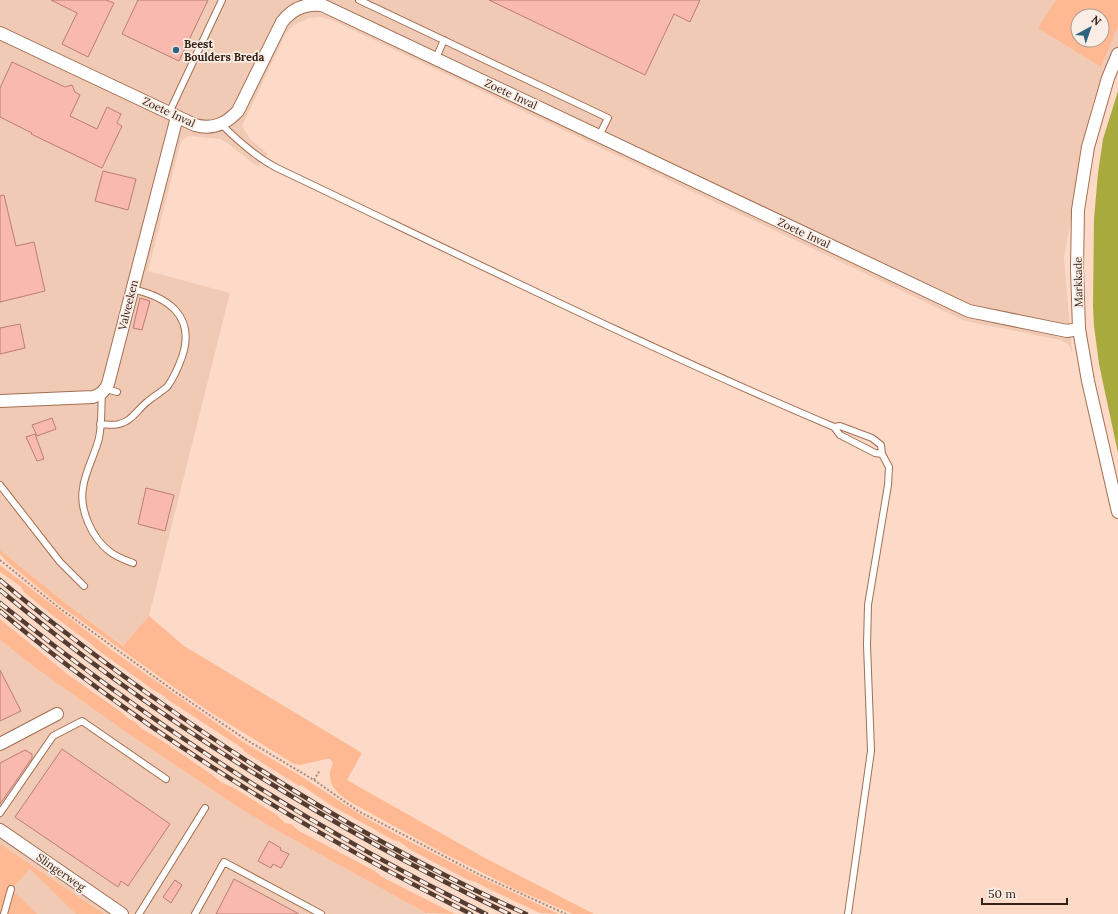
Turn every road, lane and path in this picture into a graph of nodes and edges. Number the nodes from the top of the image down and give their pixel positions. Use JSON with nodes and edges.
{"nodes":[{"id":1,"x":222,"y":0,"type":"edge"},
{"id":2,"x":359,"y":0,"type":"edge"},
{"id":3,"x":0,"y":33,"type":"edge"},
{"id":4,"x":444,"y":40,"type":"junction"},
{"id":5,"x":1118,"y":54,"type":"edge"},
{"id":6,"x":436,"y":58,"type":"junction"},
{"id":7,"x":172,"y":115,"type":"junction"},
{"id":8,"x":222,"y":124,"type":"junction"},
{"id":9,"x":599,"y":136,"type":"junction"},
{"id":10,"x":132,"y":289,"type":"junction"},
{"id":11,"x":1079,"y":329,"type":"junction"},
{"id":12,"x":108,"y":391,"type":"junction"},
{"id":13,"x":0,"y":401,"type":"edge"},
{"id":14,"x":100,"y":424,"type":"junction"},
{"id":15,"x":834,"y":427,"type":"junction"},
{"id":16,"x":882,"y":454,"type":"junction"},
{"id":17,"x":0,"y":485,"type":"edge"},
{"id":18,"x":1118,"y":512,"type":"edge"},
{"id":19,"x":0,"y":560,"type":"edge"},
{"id":20,"x":133,"y":563,"type":"dead end"},
{"id":21,"x":84,"y":586,"type":"dead end"},
{"id":22,"x":57,"y":714,"type":"dead end"},
{"id":23,"x":0,"y":744,"type":"edge"},
{"id":24,"x":320,"y":770,"type":"dead end"},
{"id":25,"x":166,"y":778,"type":"dead end"},
{"id":26,"x":314,"y":780,"type":"junction"},
{"id":27,"x":205,"y":808,"type":"dead end"},
{"id":28,"x":0,"y":813,"type":"edge"},
{"id":29,"x":0,"y":830,"type":"edge"},
{"id":30,"x":11,"y":889,"type":"dead end"},
{"id":31,"x":4,"y":914,"type":"edge"},
{"id":32,"x":122,"y":914,"type":"edge"},
{"id":33,"x":139,"y":914,"type":"edge"},
{"id":34,"x":196,"y":914,"type":"edge"},
{"id":35,"x":321,"y":914,"type":"edge"},
{"id":36,"x":566,"y":914,"type":"edge"},
{"id":37,"x":848,"y":914,"type":"edge"}],
"edges":[{"from":1,"to":7,"type":"lane"},
{"from":2,"to":4,"type":"lane"},
{"from":3,"to":7,"type":"street","name":"Zoete Inval"},
{"from":4,"to":6,"type":"lane"},
{"from":4,"to":9,"type":"lane"},
{"from":5,"to":11,"type":"street","name":"Markkade"},
{"from":6,"to":8,"type":"street","name":"Zoete Inval"},
{"from":6,"to":9,"type":"street","name":"Zoete Inval"},
{"from":7,"to":8,"type":"street","name":"Zoete Inval"},
{"from":7,"to":10,"type":"street","name":"Valveeken"},
{"from":8,"to":15,"type":"lane"},
{"from":9,"to":11,"type":"street","name":"Zoete Inval"},
{"from":10,"to":12,"type":"street","name":"Valveeken"},
{"from":10,"to":14,"type":"lane"},
{"from":11,"to":18,"type":"street","name":"Markkade"},
{"from":12,"to":13,"type":"street"},
{"from":12,"to":14,"type":"lane"},
{"from":14,"to":20,"type":"lane"},
{"from":15,"to":16,"type":"lane"},
{"from":15,"to":16,"type":"lane"},
{"from":16,"to":37,"type":"lane"},
{"from":17,"to":21,"type":"lane"},
{"from":19,"to":26,"type":"path"},
{"from":22,"to":23,"type":"street"},
{"from":24,"to":26,"type":"path"},
{"from":25,"to":28,"type":"lane"},
{"from":26,"to":36,"type":"path"},
{"from":27,"to":33,"type":"lane"},
{"from":29,"to":32,"type":"street","name":"Slingerweg"},
{"from":30,"to":31,"type":"lane"},
{"from":34,"to":35,"type":"lane"}]}
